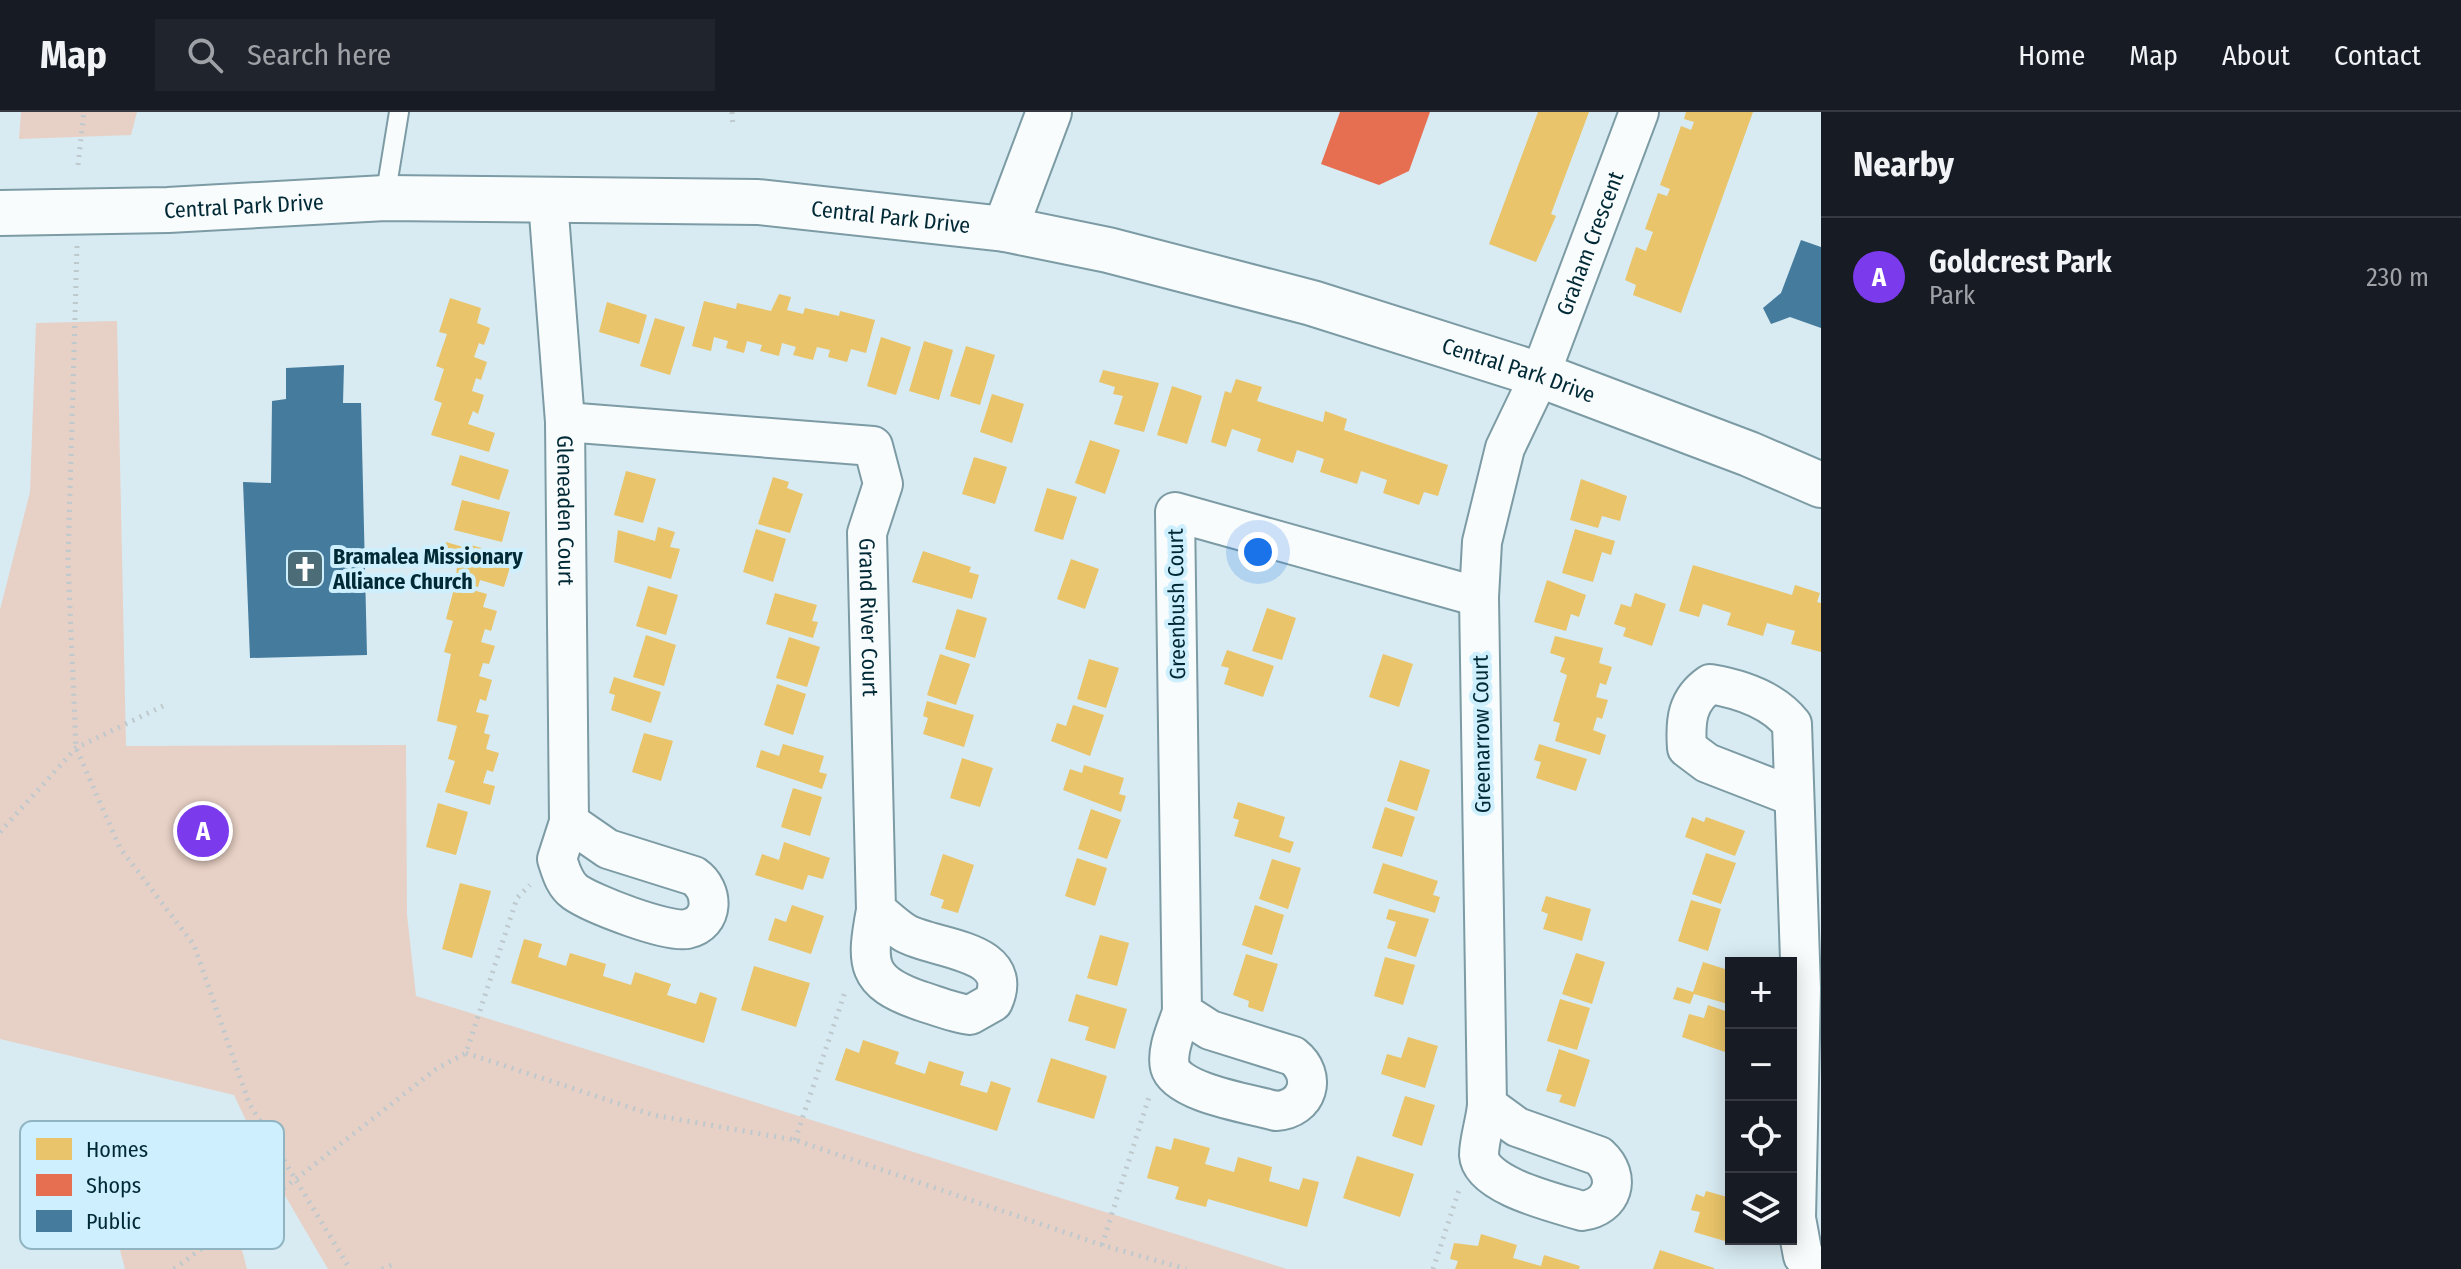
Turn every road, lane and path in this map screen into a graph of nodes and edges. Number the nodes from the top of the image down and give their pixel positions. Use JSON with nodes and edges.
{"nodes":[{"id":1,"x":84,"y":112,"type":"edge"},
{"id":2,"x":399,"y":112,"type":"edge"},
{"id":3,"x":732,"y":112,"type":"edge"},
{"id":4,"x":1049,"y":112,"type":"edge"},
{"id":5,"x":1639,"y":112,"type":"edge"},
{"id":6,"x":733,"y":127,"type":"dead end"},
{"id":7,"x":78,"y":165,"type":"dead end"},
{"id":8,"x":385,"y":198,"type":"junction"},
{"id":9,"x":548,"y":201,"type":"junction"},
{"id":10,"x":0,"y":213,"type":"edge"},
{"id":11,"x":1005,"y":229,"type":"junction"},
{"id":12,"x":77,"y":241,"type":"dead end"},
{"id":13,"x":1540,"y":375,"type":"junction"},
{"id":14,"x":565,"y":422,"type":"junction"},
{"id":15,"x":1749,"y":454,"type":"junction"},
{"id":16,"x":1821,"y":471,"type":"edge"},
{"id":17,"x":1821,"y":485,"type":"edge"},
{"id":18,"x":1479,"y":597,"type":"junction"},
{"id":19,"x":167,"y":704,"type":"dead end"},
{"id":20,"x":76,"y":748,"type":"junction"},
{"id":21,"x":1792,"y":796,"type":"dead end"},
{"id":22,"x":569,"y":822,"type":"junction"},
{"id":23,"x":0,"y":832,"type":"edge"},
{"id":24,"x":557,"y":859,"type":"junction"},
{"id":25,"x":876,"y":910,"type":"junction"},
{"id":26,"x":869,"y":949,"type":"junction"},
{"id":27,"x":1811,"y":989,"type":"edge"},
{"id":28,"x":1182,"y":1012,"type":"junction"},
{"id":29,"x":466,"y":1053,"type":"junction"},
{"id":30,"x":1169,"y":1057,"type":"junction"},
{"id":31,"x":1487,"y":1105,"type":"junction"},
{"id":32,"x":260,"y":1121,"type":"edge"},
{"id":33,"x":795,"y":1140,"type":"junction"},
{"id":34,"x":1479,"y":1156,"type":"junction"},
{"id":35,"x":284,"y":1160,"type":"edge"},
{"id":36,"x":296,"y":1179,"type":"junction"},
{"id":37,"x":284,"y":1185,"type":"edge"},
{"id":38,"x":1102,"y":1245,"type":"junction"},
{"id":39,"x":200,"y":1249,"type":"edge"},
{"id":40,"x":392,"y":1265,"type":"dead end"},
{"id":41,"x":174,"y":1269,"type":"edge"},
{"id":42,"x":350,"y":1269,"type":"edge"},
{"id":43,"x":382,"y":1269,"type":"edge"},
{"id":44,"x":1186,"y":1269,"type":"edge"},
{"id":45,"x":1433,"y":1269,"type":"edge"},
{"id":46,"x":1818,"y":1269,"type":"edge"}],
"edges":[{"from":1,"to":7,"type":"path"},
{"from":2,"to":8,"type":"lane"},
{"from":3,"to":6,"type":"path"},
{"from":4,"to":11,"type":"street"},
{"from":5,"to":13,"type":"street","name":"Graham Crescent"},
{"from":8,"to":9,"type":"street","name":"Central Park Drive"},
{"from":8,"to":10,"type":"street","name":"Central Park Drive"},
{"from":9,"to":11,"type":"street","name":"Central Park Drive"},
{"from":9,"to":14,"type":"street","name":"Gleneaden Court"},
{"from":11,"to":13,"type":"street","name":"Central Park Drive"},
{"from":12,"to":20,"type":"path"},
{"from":13,"to":15,"type":"street","name":"Central Park Drive"},
{"from":13,"to":18,"type":"street","name":"Greenarrow Court"},
{"from":14,"to":22,"type":"street","name":"Gleneaden Court"},
{"from":14,"to":25,"type":"street","name":"Grand River Court"},
{"from":15,"to":16,"type":"street","name":"Central Park Drive"},
{"from":15,"to":17,"type":"street","name":"Central Park Drive"},
{"from":18,"to":28,"type":"street","name":"Greenbush Court"},
{"from":18,"to":31,"type":"street","name":"Greenarrow Court"},
{"from":19,"to":20,"type":"path"},
{"from":20,"to":23,"type":"path"},
{"from":20,"to":32,"type":"path"},
{"from":21,"to":27,"type":"street"},
{"from":22,"to":24,"type":"street","name":"Gleneaden Court"},
{"from":22,"to":24,"type":"street"},
{"from":24,"to":29,"type":"path"},
{"from":25,"to":26,"type":"street","name":"Grand River Court"},
{"from":25,"to":26,"type":"street"},
{"from":26,"to":33,"type":"path"},
{"from":27,"to":46,"type":"street"},
{"from":28,"to":30,"type":"street","name":"Greenbush Court"},
{"from":28,"to":30,"type":"street"},
{"from":29,"to":33,"type":"path"},
{"from":29,"to":36,"type":"path"},
{"from":30,"to":38,"type":"path"},
{"from":31,"to":34,"type":"street","name":"Greenarrow Court"},
{"from":31,"to":34,"type":"street"},
{"from":33,"to":38,"type":"path"},
{"from":34,"to":45,"type":"path"},
{"from":35,"to":36,"type":"path"},
{"from":36,"to":37,"type":"path"},
{"from":36,"to":42,"type":"path"},
{"from":38,"to":44,"type":"path"},
{"from":39,"to":41,"type":"path"},
{"from":40,"to":43,"type":"path"}]}
